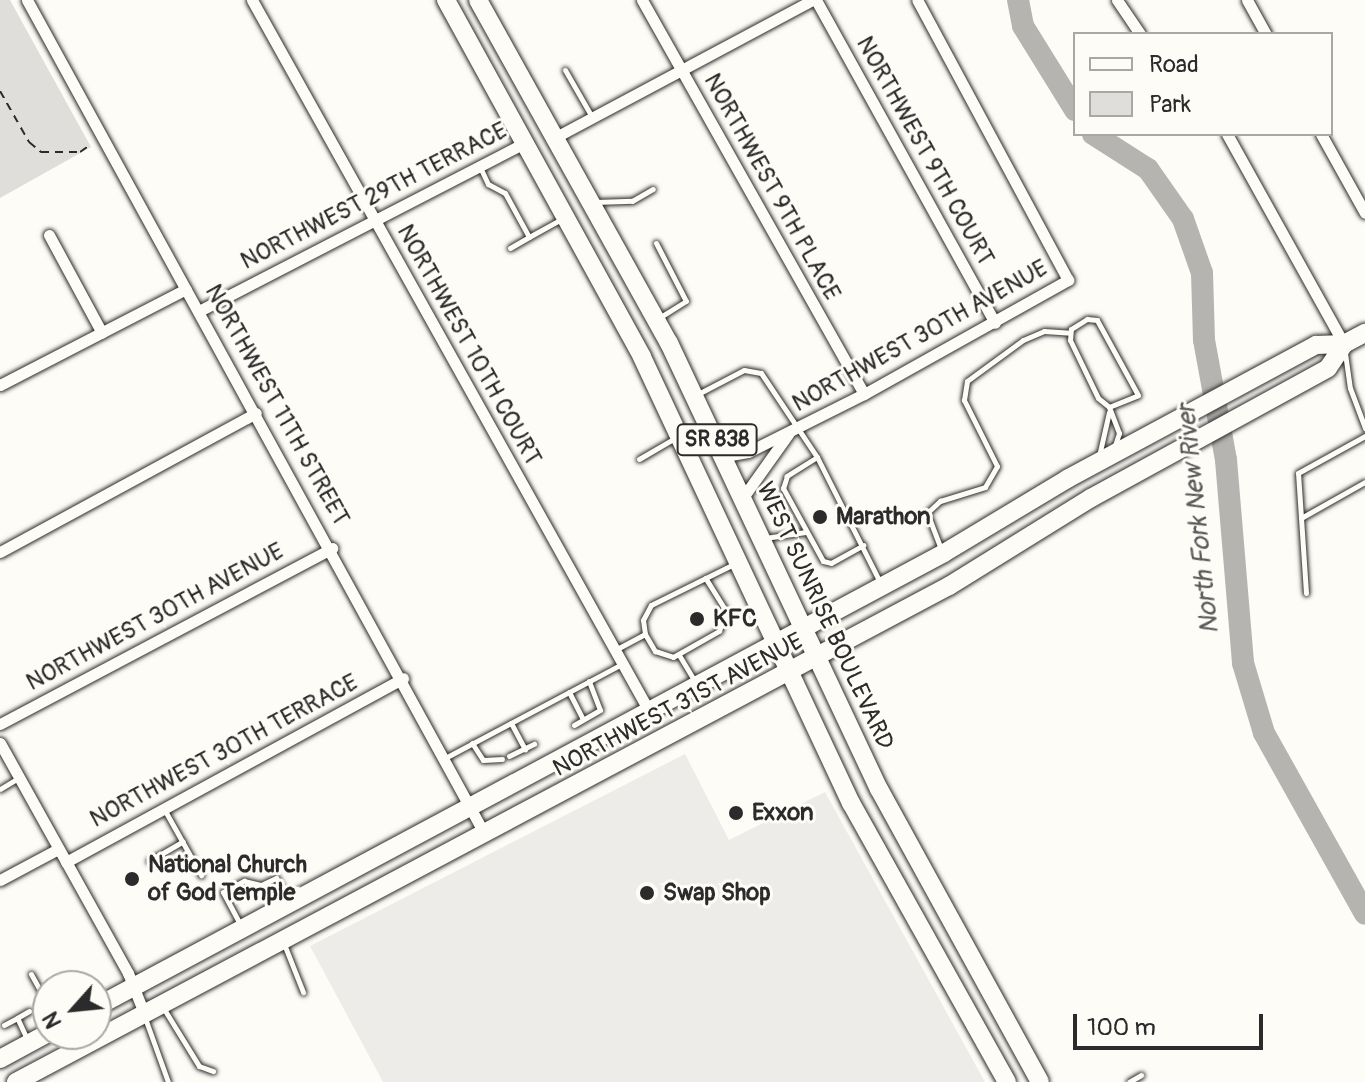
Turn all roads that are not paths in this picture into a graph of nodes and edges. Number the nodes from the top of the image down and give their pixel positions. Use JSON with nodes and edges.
{"nodes":[{"id":1,"x":27,"y":0,"type":"edge"},
{"id":2,"x":252,"y":0,"type":"edge"},
{"id":3,"x":446,"y":0,"type":"edge"},
{"id":4,"x":478,"y":0,"type":"edge"},
{"id":5,"x":642,"y":0,"type":"edge"},
{"id":6,"x":814,"y":0,"type":"edge"},
{"id":7,"x":917,"y":0,"type":"edge"},
{"id":8,"x":1117,"y":0,"type":"edge"},
{"id":9,"x":1247,"y":0,"type":"edge"},
{"id":10,"x":1139,"y":32,"type":"edge"},
{"id":11,"x":1265,"y":32,"type":"edge"},
{"id":12,"x":565,"y":70,"type":"dead end"},
{"id":13,"x":682,"y":71,"type":"junction"},
{"id":14,"x":511,"y":116,"type":"junction"},
{"id":15,"x":593,"y":118,"type":"junction"},
{"id":16,"x":1228,"y":136,"type":"edge"},
{"id":17,"x":1322,"y":136,"type":"edge"},
{"id":18,"x":554,"y":138,"type":"junction"},
{"id":19,"x":526,"y":142,"type":"junction"},
{"id":20,"x":479,"y":166,"type":"junction"},
{"id":21,"x":573,"y":173,"type":"junction"},
{"id":22,"x":653,"y":189,"type":"dead end"},
{"id":23,"x":590,"y":203,"type":"junction"},
{"id":24,"x":1365,"y":213,"type":"edge"},
{"id":25,"x":566,"y":216,"type":"junction"},
{"id":26,"x":375,"y":221,"type":"junction"},
{"id":27,"x":49,"y":235,"type":"dead end"},
{"id":28,"x":529,"y":237,"type":"junction"},
{"id":29,"x":656,"y":243,"type":"dead end"},
{"id":30,"x":510,"y":248,"type":"dead end"},
{"id":31,"x":186,"y":289,"type":"junction"},
{"id":32,"x":199,"y":311,"type":"junction"},
{"id":33,"x":656,"y":320,"type":"junction"},
{"id":34,"x":995,"y":323,"type":"junction"},
{"id":35,"x":102,"y":333,"type":"junction"},
{"id":36,"x":1070,"y":333,"type":"junction"},
{"id":37,"x":1365,"y":333,"type":"edge"},
{"id":38,"x":1344,"y":344,"type":"junction"},
{"id":39,"x":0,"y":385,"type":"edge"},
{"id":40,"x":864,"y":394,"type":"junction"},
{"id":41,"x":695,"y":396,"type":"junction"},
{"id":42,"x":1109,"y":407,"type":"junction"},
{"id":43,"x":256,"y":413,"type":"junction"},
{"id":44,"x":1365,"y":428,"type":"edge"},
{"id":45,"x":796,"y":429,"type":"junction"},
{"id":46,"x":680,"y":436,"type":"junction"},
{"id":47,"x":1365,"y":436,"type":"edge"},
{"id":48,"x":725,"y":456,"type":"junction"},
{"id":49,"x":817,"y":457,"type":"junction"},
{"id":50,"x":639,"y":459,"type":"dead end"},
{"id":51,"x":1104,"y":459,"type":"junction"},
{"id":52,"x":1365,"y":482,"type":"edge"},
{"id":53,"x":744,"y":496,"type":"junction"},
{"id":54,"x":1091,"y":498,"type":"junction"},
{"id":55,"x":1301,"y":518,"type":"junction"},
{"id":56,"x":807,"y":532,"type":"junction"},
{"id":57,"x":764,"y":539,"type":"junction"},
{"id":58,"x":863,"y":545,"type":"junction"},
{"id":59,"x":332,"y":548,"type":"junction"},
{"id":60,"x":0,"y":552,"type":"edge"},
{"id":61,"x":944,"y":553,"type":"junction"},
{"id":62,"x":738,"y":562,"type":"junction"},
{"id":63,"x":705,"y":578,"type":"junction"},
{"id":64,"x":882,"y":586,"type":"junction"},
{"id":65,"x":1306,"y":593,"type":"dead end"},
{"id":66,"x":806,"y":628,"type":"junction"},
{"id":67,"x":645,"y":634,"type":"junction"},
{"id":68,"x":775,"y":644,"type":"junction"},
{"id":69,"x":614,"y":650,"type":"junction"},
{"id":70,"x":679,"y":655,"type":"junction"},
{"id":71,"x":819,"y":657,"type":"junction"},
{"id":72,"x":623,"y":664,"type":"junction"},
{"id":73,"x":788,"y":674,"type":"junction"},
{"id":74,"x":403,"y":678,"type":"junction"},
{"id":75,"x":589,"y":681,"type":"junction"},
{"id":76,"x":697,"y":686,"type":"junction"},
{"id":77,"x":569,"y":692,"type":"junction"},
{"id":78,"x":649,"y":711,"type":"junction"},
{"id":79,"x":584,"y":720,"type":"junction"},
{"id":80,"x":511,"y":723,"type":"junction"},
{"id":81,"x":0,"y":724,"type":"edge"},
{"id":82,"x":574,"y":725,"type":"dead end"},
{"id":83,"x":0,"y":743,"type":"edge"},
{"id":84,"x":472,"y":743,"type":"junction"},
{"id":85,"x":534,"y":744,"type":"dead end"},
{"id":86,"x":525,"y":749,"type":"junction"},
{"id":87,"x":445,"y":758,"type":"junction"},
{"id":88,"x":19,"y":778,"type":"junction"},
{"id":89,"x":0,"y":789,"type":"edge"},
{"id":90,"x":471,"y":807,"type":"junction"},
{"id":91,"x":164,"y":808,"type":"junction"},
{"id":92,"x":484,"y":833,"type":"junction"},
{"id":93,"x":183,"y":841,"type":"junction"},
{"id":94,"x":58,"y":849,"type":"junction"},
{"id":95,"x":149,"y":861,"type":"dead end"},
{"id":96,"x":66,"y":862,"type":"junction"},
{"id":97,"x":201,"y":875,"type":"dead end"},
{"id":98,"x":0,"y":880,"type":"edge"},
{"id":99,"x":291,"y":904,"type":"junction"},
{"id":100,"x":243,"y":929,"type":"junction"},
{"id":101,"x":281,"y":940,"type":"junction"},
{"id":102,"x":134,"y":988,"type":"junction"},
{"id":103,"x":303,"y":992,"type":"dead end"},
{"id":104,"x":112,"y":999,"type":"edge"},
{"id":105,"x":162,"y":1004,"type":"junction"},
{"id":106,"x":29,"y":1011,"type":"dead end"},
{"id":107,"x":144,"y":1013,"type":"junction"},
{"id":108,"x":17,"y":1018,"type":"junction"},
{"id":109,"x":4,"y":1025,"type":"dead end"},
{"id":110,"x":32,"y":1041,"type":"edge"},
{"id":111,"x":29,"y":1043,"type":"junction"},
{"id":112,"x":0,"y":1059,"type":"edge"},
{"id":113,"x":213,"y":1071,"type":"dead end"},
{"id":114,"x":1141,"y":1075,"type":"dead end"},
{"id":115,"x":16,"y":1082,"type":"edge"},
{"id":116,"x":168,"y":1082,"type":"edge"},
{"id":117,"x":1007,"y":1082,"type":"edge"},
{"id":118,"x":1040,"y":1082,"type":"edge"},
{"id":119,"x":1129,"y":1082,"type":"edge"}],
"edges":[{"from":1,"to":31,"type":"street","name":"NORTHWEST 11TH STREET"},
{"from":2,"to":26,"type":"street","name":"NORTHWEST 10TH COURT"},
{"from":3,"to":14,"type":"main road","number":"SR 838"},
{"from":4,"to":18,"type":"main road","name":"WEST SUNRISE BOULEVARD","number":"SR 838"},
{"from":5,"to":13,"type":"street","name":"NORTHWEST 9TH PLACE"},
{"from":6,"to":13,"type":"street"},
{"from":6,"to":34,"type":"street","name":"NORTHWEST 9TH COURT"},
{"from":7,"to":34,"type":"street","name":"NORTHWEST 30TH AVENUE"},
{"from":8,"to":10,"type":"street"},
{"from":9,"to":11,"type":"street"},
{"from":12,"to":15,"type":"lane"},
{"from":13,"to":15,"type":"street"},
{"from":13,"to":40,"type":"street","name":"NORTHWEST 9TH PLACE"},
{"from":14,"to":18,"type":"main road"},
{"from":14,"to":19,"type":"main road","number":"SR 838"},
{"from":15,"to":18,"type":"street"},
{"from":16,"to":38,"type":"street"},
{"from":17,"to":24,"type":"street"},
{"from":18,"to":21,"type":"main road","name":"WEST SUNRISE BOULEVARD","number":"SR 838"},
{"from":19,"to":20,"type":"street","name":"NORTHWEST 29TH TERRACE"},
{"from":19,"to":21,"type":"main road"},
{"from":19,"to":25,"type":"main road","number":"SR 838"},
{"from":20,"to":26,"type":"street","name":"NORTHWEST 29TH TERRACE"},
{"from":20,"to":28,"type":"lane"},
{"from":21,"to":23,"type":"main road","name":"WEST SUNRISE BOULEVARD","number":"SR 838"},
{"from":22,"to":23,"type":"lane"},
{"from":23,"to":33,"type":"main road","name":"WEST SUNRISE BOULEVARD","number":"SR 838"},
{"from":25,"to":28,"type":"lane"},
{"from":25,"to":46,"type":"main road","number":"SR 838"},
{"from":26,"to":32,"type":"street","name":"NORTHWEST 29TH TERRACE"},
{"from":26,"to":69,"type":"street","name":"NORTHWEST 10TH COURT"},
{"from":27,"to":35,"type":"street"},
{"from":28,"to":30,"type":"lane"},
{"from":29,"to":33,"type":"lane"},
{"from":31,"to":32,"type":"street","name":"NORTHWEST 11TH STREET"},
{"from":31,"to":35,"type":"street"},
{"from":32,"to":43,"type":"street","name":"NORTHWEST 11TH STREET"},
{"from":33,"to":41,"type":"main road","name":"WEST SUNRISE BOULEVARD","number":"SR 838"},
{"from":34,"to":40,"type":"street","name":"NORTHWEST 30TH AVENUE"},
{"from":35,"to":39,"type":"street"},
{"from":36,"to":42,"type":"lane"},
{"from":36,"to":42,"type":"lane"},
{"from":36,"to":61,"type":"lane"},
{"from":37,"to":38,"type":"main road","name":"NORTHWEST 31ST AVENUE"},
{"from":38,"to":44,"type":"lane"},
{"from":38,"to":51,"type":"main road","name":"NORTHWEST 31ST AVENUE"},
{"from":38,"to":54,"type":"main road","name":"NORTHWEST 31ST AVENUE"},
{"from":40,"to":45,"type":"street","name":"NORTHWEST 30TH AVENUE"},
{"from":41,"to":45,"type":"lane"},
{"from":41,"to":48,"type":"main road","name":"WEST SUNRISE BOULEVARD","number":"SR 838"},
{"from":42,"to":51,"type":"lane"},
{"from":42,"to":51,"type":"lane"},
{"from":43,"to":59,"type":"street","name":"NORTHWEST 11TH STREET"},
{"from":43,"to":60,"type":"street"},
{"from":45,"to":48,"type":"street","name":"NORTHWEST 30TH AVENUE"},
{"from":45,"to":49,"type":"lane"},
{"from":45,"to":53,"type":"street","name":"NORTHWEST 30TH AVENUE"},
{"from":46,"to":50,"type":"lane"},
{"from":46,"to":62,"type":"main road","number":"SR 838"},
{"from":47,"to":55,"type":"lane"},
{"from":48,"to":53,"type":"main road","name":"WEST SUNRISE BOULEVARD","number":"SR 838"},
{"from":49,"to":56,"type":"lane"},
{"from":49,"to":58,"type":"lane"},
{"from":51,"to":54,"type":"main road"},
{"from":51,"to":61,"type":"main road","name":"NORTHWEST 31ST AVENUE"},
{"from":52,"to":55,"type":"lane"},
{"from":53,"to":57,"type":"main road","name":"WEST SUNRISE BOULEVARD","number":"SR 838"},
{"from":54,"to":71,"type":"main road","name":"NORTHWEST 31ST AVENUE"},
{"from":55,"to":65,"type":"lane"},
{"from":56,"to":57,"type":"lane"},
{"from":56,"to":58,"type":"lane"},
{"from":57,"to":66,"type":"main road","name":"WEST SUNRISE BOULEVARD","number":"SR 838"},
{"from":58,"to":64,"type":"lane"},
{"from":59,"to":74,"type":"street","name":"NORTHWEST 11TH STREET"},
{"from":59,"to":81,"type":"street","name":"NORTHWEST 30TH AVENUE"},
{"from":61,"to":64,"type":"main road","name":"NORTHWEST 31ST AVENUE"},
{"from":62,"to":63,"type":"lane"},
{"from":62,"to":68,"type":"main road","number":"SR 838"},
{"from":63,"to":67,"type":"lane"},
{"from":63,"to":70,"type":"lane"},
{"from":64,"to":66,"type":"main road","name":"NORTHWEST 31ST AVENUE"},
{"from":66,"to":68,"type":"main road","name":"NORTHWEST 31ST AVENUE"},
{"from":66,"to":71,"type":"main road","name":"WEST SUNRISE BOULEVARD","number":"SR 838"},
{"from":67,"to":69,"type":"lane"},
{"from":67,"to":70,"type":"lane"},
{"from":68,"to":73,"type":"main road","number":"SR 838"},
{"from":68,"to":76,"type":"main road","name":"NORTHWEST 31ST AVENUE"},
{"from":69,"to":72,"type":"street","name":"NORTHWEST 10TH COURT"},
{"from":70,"to":76,"type":"lane"},
{"from":71,"to":73,"type":"main road","name":"NORTHWEST 31ST AVENUE"},
{"from":71,"to":118,"type":"main road","name":"WEST SUNRISE BOULEVARD","number":"SR 838"},
{"from":72,"to":75,"type":"lane"},
{"from":72,"to":78,"type":"street","name":"NORTHWEST 10TH COURT"},
{"from":73,"to":92,"type":"main road","name":"NORTHWEST 31ST AVENUE"},
{"from":73,"to":117,"type":"main road","number":"SR 838"},
{"from":74,"to":87,"type":"street","name":"NORTHWEST 11TH STREET"},
{"from":74,"to":91,"type":"street","name":"NORTHWEST 30TH TERRACE"},
{"from":75,"to":77,"type":"lane"},
{"from":75,"to":79,"type":"lane"},
{"from":76,"to":78,"type":"main road","name":"NORTHWEST 31ST AVENUE"},
{"from":77,"to":79,"type":"lane"},
{"from":77,"to":80,"type":"lane"},
{"from":78,"to":90,"type":"main road","name":"NORTHWEST 31ST AVENUE"},
{"from":79,"to":82,"type":"lane"},
{"from":80,"to":84,"type":"lane"},
{"from":80,"to":86,"type":"lane"},
{"from":83,"to":88,"type":"street"},
{"from":84,"to":86,"type":"lane"},
{"from":84,"to":87,"type":"lane"},
{"from":85,"to":86,"type":"lane"},
{"from":87,"to":90,"type":"street","name":"NORTHWEST 11TH STREET"},
{"from":88,"to":89,"type":"lane"},
{"from":88,"to":94,"type":"street"},
{"from":90,"to":92,"type":"street","name":"NORTHWEST 11TH STREET"},
{"from":90,"to":99,"type":"main road","name":"NORTHWEST 31ST AVENUE"},
{"from":91,"to":93,"type":"lane"},
{"from":91,"to":96,"type":"street","name":"NORTHWEST 30TH TERRACE"},
{"from":92,"to":101,"type":"main road","name":"NORTHWEST 31ST AVENUE"},
{"from":93,"to":95,"type":"lane"},
{"from":93,"to":97,"type":"lane"},
{"from":94,"to":96,"type":"street"},
{"from":94,"to":98,"type":"street"},
{"from":96,"to":102,"type":"street"},
{"from":99,"to":100,"type":"main road","name":"NORTHWEST 31ST AVENUE"},
{"from":99,"to":100,"type":"lane"},
{"from":100,"to":102,"type":"main road","name":"NORTHWEST 31ST AVENUE"},
{"from":101,"to":103,"type":"lane"},
{"from":101,"to":105,"type":"main road","name":"NORTHWEST 31ST AVENUE"},
{"from":102,"to":104,"type":"main road","name":"NORTHWEST 31ST AVENUE"},
{"from":102,"to":107,"type":"street"},
{"from":105,"to":107,"type":"main road","name":"NORTHWEST 31ST AVENUE"},
{"from":105,"to":113,"type":"lane"},
{"from":106,"to":108,"type":"lane"},
{"from":107,"to":115,"type":"main road","name":"NORTHWEST 31ST AVENUE"},
{"from":107,"to":116,"type":"lane"},
{"from":108,"to":109,"type":"lane"},
{"from":108,"to":111,"type":"lane"},
{"from":110,"to":111,"type":"main road"},
{"from":111,"to":112,"type":"main road"},
{"from":114,"to":119,"type":"lane"}]}
